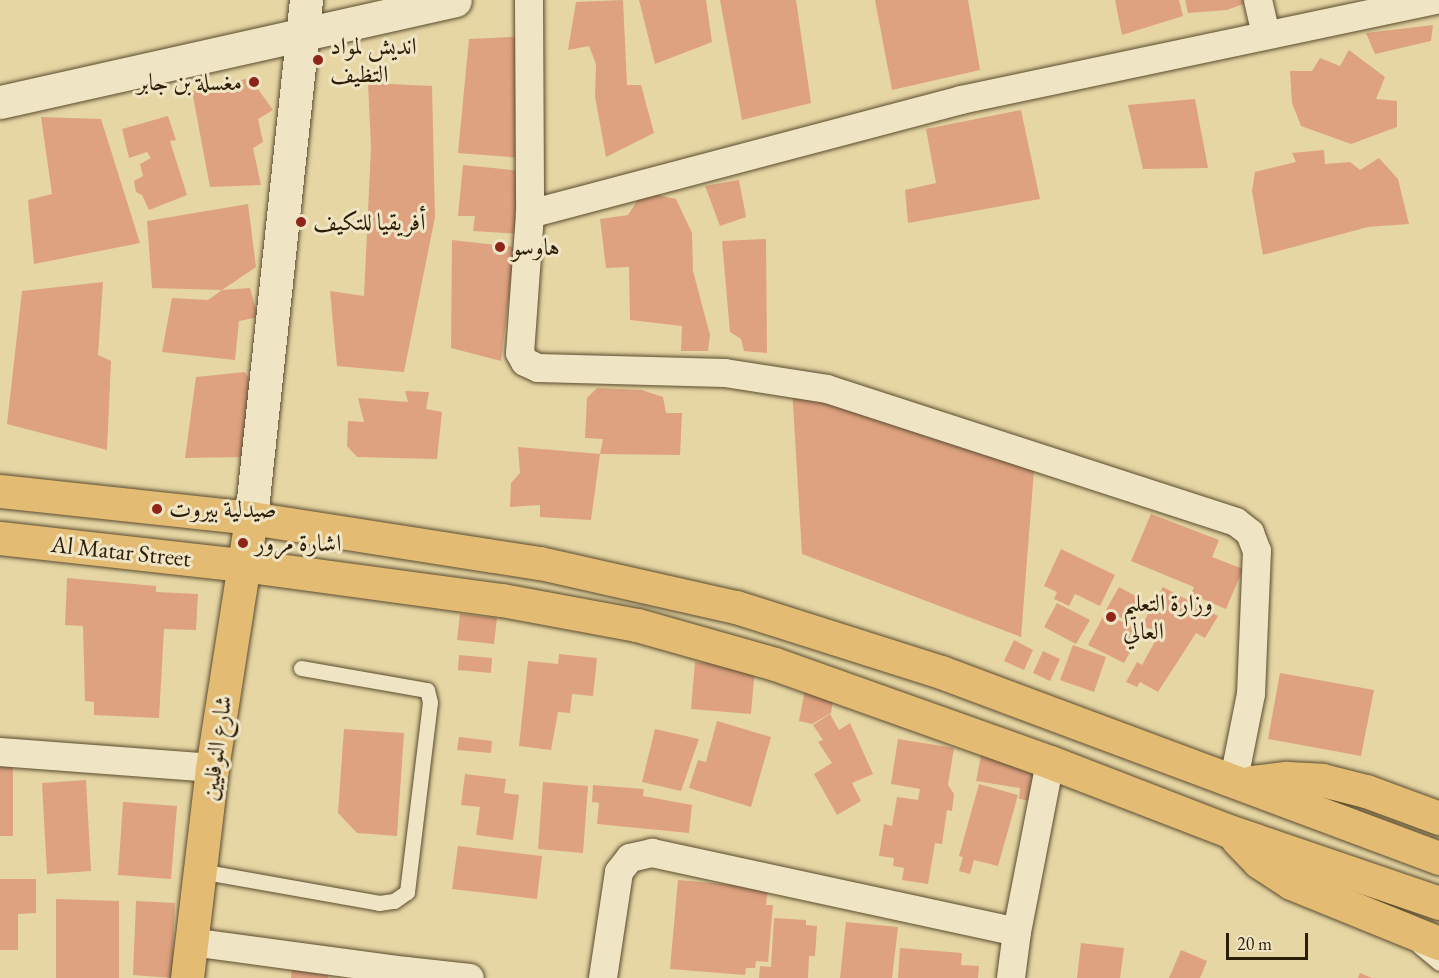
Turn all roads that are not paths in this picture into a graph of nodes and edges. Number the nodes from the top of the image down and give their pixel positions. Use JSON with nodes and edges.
{"nodes":[{"id":1,"x":306,"y":0,"type":"edge"},
{"id":2,"x":455,"y":0,"type":"edge"},
{"id":3,"x":529,"y":0,"type":"edge"},
{"id":4,"x":1258,"y":0,"type":"edge"},
{"id":5,"x":1435,"y":0,"type":"edge"},
{"id":6,"x":1266,"y":34,"type":"junction"},
{"id":7,"x":302,"y":35,"type":"junction"},
{"id":8,"x":0,"y":102,"type":"edge"},
{"id":9,"x":530,"y":214,"type":"junction"},
{"id":10,"x":0,"y":491,"type":"edge"},
{"id":11,"x":251,"y":518,"type":"junction"},
{"id":12,"x":0,"y":538,"type":"edge"},
{"id":13,"x":242,"y":565,"type":"junction"},
{"id":14,"x":301,"y":668,"type":"dead end"},
{"id":15,"x":0,"y":752,"type":"edge"},
{"id":16,"x":1050,"y":762,"type":"junction"},
{"id":17,"x":212,"y":768,"type":"junction"},
{"id":18,"x":1240,"y":781,"type":"junction"},
{"id":19,"x":1439,"y":818,"type":"edge"},
{"id":20,"x":1229,"y":831,"type":"junction"},
{"id":21,"x":1439,"y":858,"type":"edge"},
{"id":22,"x":200,"y":871,"type":"junction"},
{"id":23,"x":1439,"y":903,"type":"edge"},
{"id":24,"x":1396,"y":927,"type":"junction"},
{"id":25,"x":1017,"y":932,"type":"junction"},
{"id":26,"x":191,"y":942,"type":"junction"},
{"id":27,"x":1439,"y":943,"type":"edge"},
{"id":28,"x":1439,"y":963,"type":"edge"},
{"id":29,"x":405,"y":975,"type":"edge"},
{"id":30,"x":187,"y":978,"type":"edge"},
{"id":31,"x":470,"y":978,"type":"edge"},
{"id":32,"x":603,"y":978,"type":"edge"},
{"id":33,"x":1011,"y":978,"type":"edge"}],
"edges":[{"from":1,"to":7,"type":"street"},
{"from":2,"to":7,"type":"street"},
{"from":3,"to":9,"type":"street"},
{"from":4,"to":6,"type":"street"},
{"from":5,"to":6,"type":"street"},
{"from":6,"to":9,"type":"street"},
{"from":7,"to":8,"type":"street"},
{"from":7,"to":11,"type":"street"},
{"from":9,"to":18,"type":"street"},
{"from":10,"to":11,"type":"main road","name":"Al Matar Street"},
{"from":11,"to":13,"type":"main road","name":"شارع النوفليين"},
{"from":11,"to":18,"type":"main road","name":"Al Matar Street"},
{"from":12,"to":13,"type":"main road","name":"Al Matar Street"},
{"from":13,"to":16,"type":"main road","name":"Al Matar Street"},
{"from":13,"to":17,"type":"main road","name":"شارع النوفليين"},
{"from":14,"to":22,"type":"lane"},
{"from":15,"to":17,"type":"street"},
{"from":16,"to":20,"type":"main road","name":"Al Matar Street"},
{"from":16,"to":25,"type":"street"},
{"from":17,"to":22,"type":"main road","name":"شارع النوفليين"},
{"from":18,"to":19,"type":"main road"},
{"from":18,"to":21,"type":"main road","name":"Al Matar Street"},
{"from":20,"to":23,"type":"main road","name":"Al Matar Street"},
{"from":20,"to":24,"type":"main road"},
{"from":22,"to":26,"type":"main road","name":"شارع النوفليين"},
{"from":24,"to":27,"type":"main road"},
{"from":24,"to":28,"type":"lane"},
{"from":25,"to":32,"type":"street"},
{"from":25,"to":33,"type":"street"},
{"from":26,"to":29,"type":"street"},
{"from":26,"to":30,"type":"main road","name":"شارع النوفليين"},
{"from":29,"to":31,"type":"street"}]}
